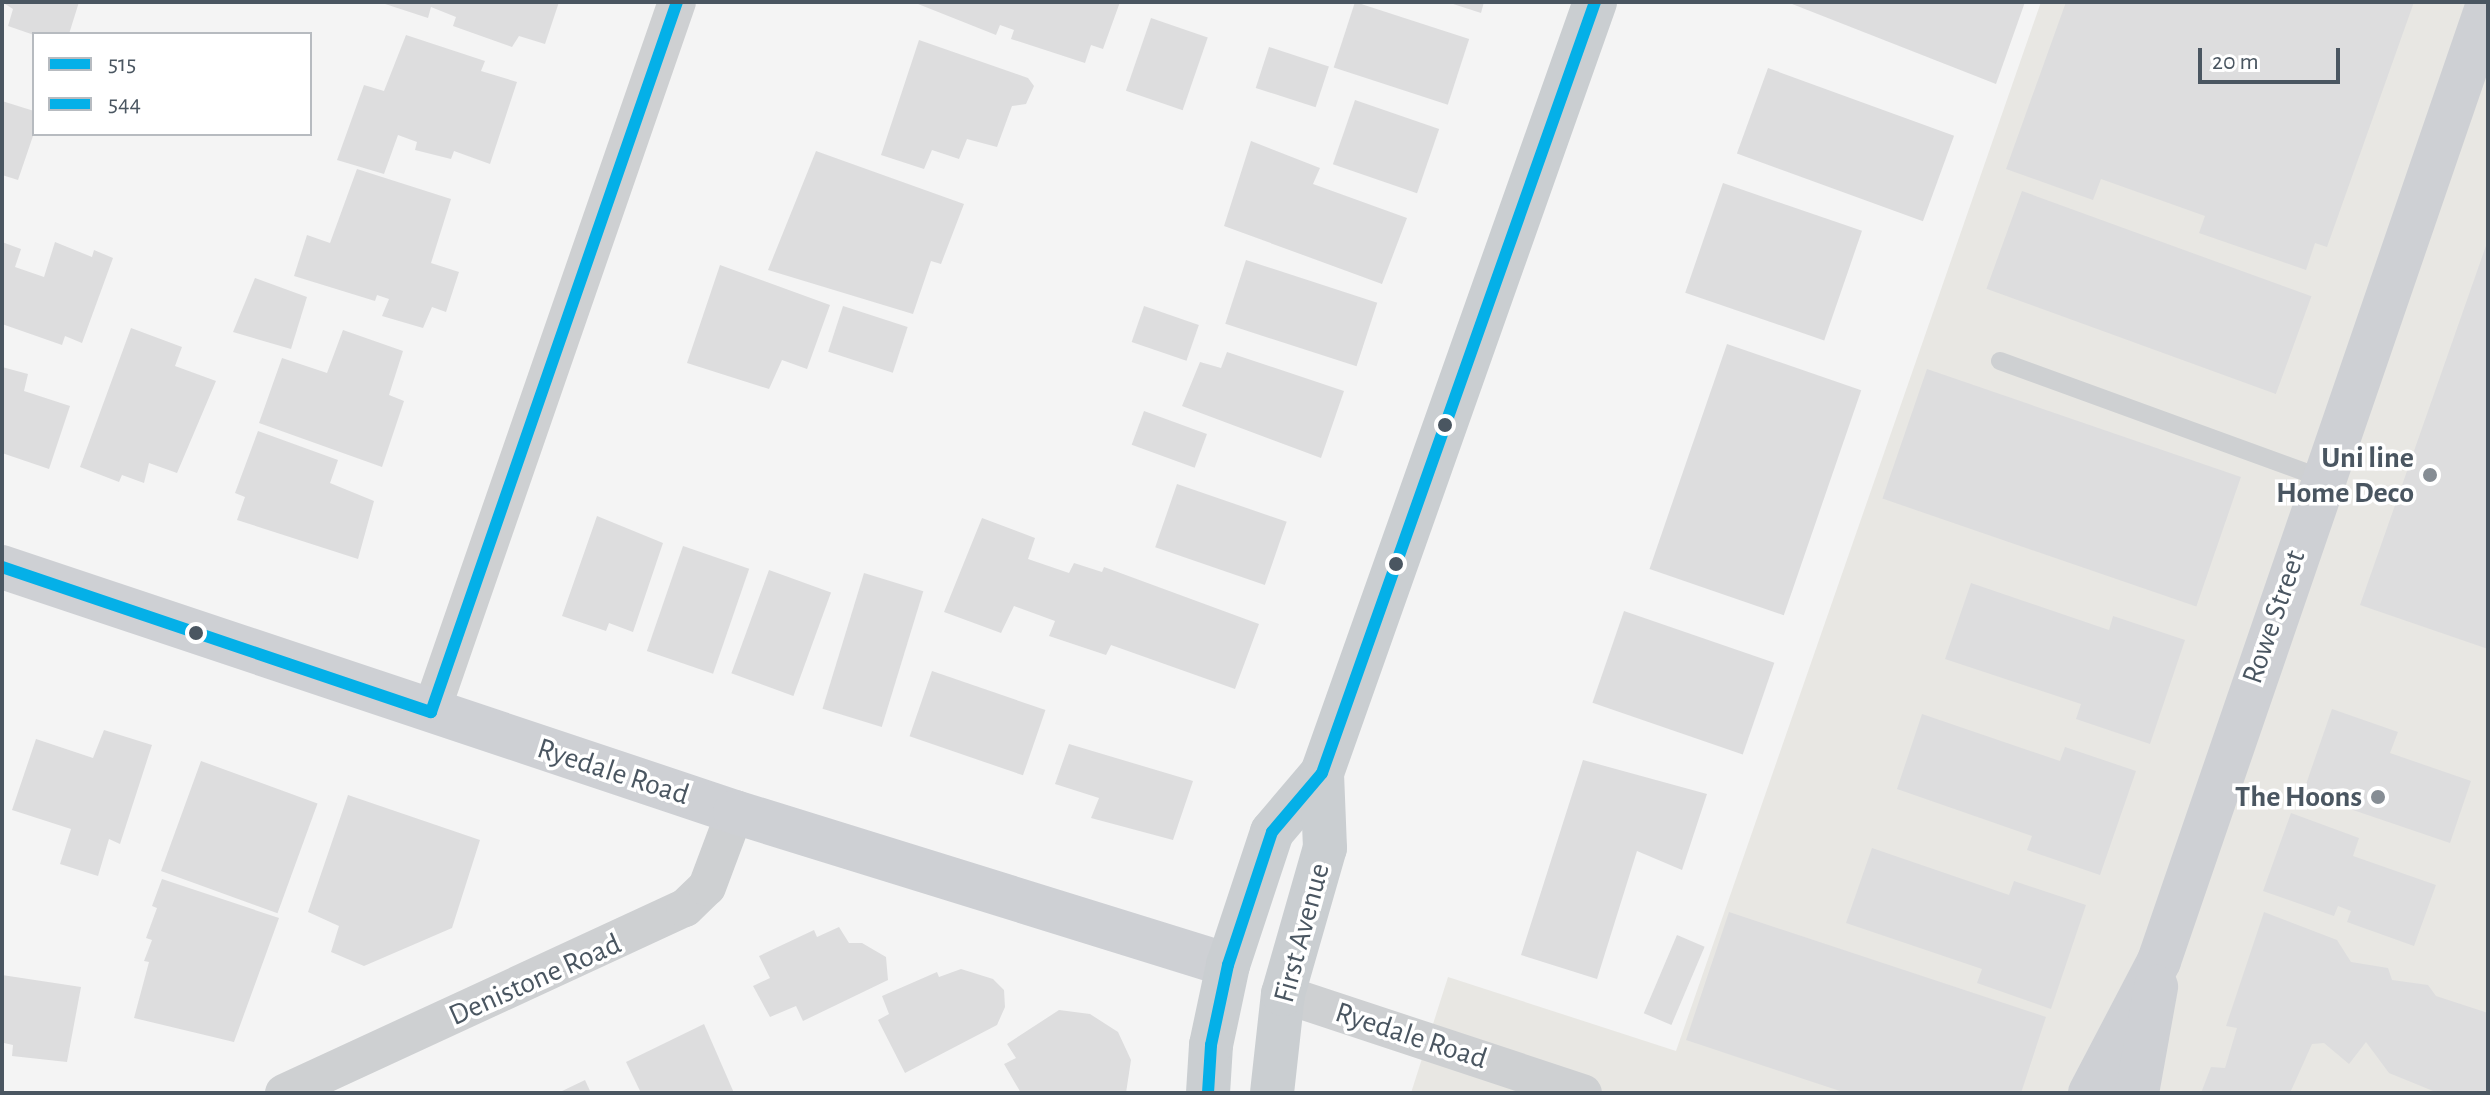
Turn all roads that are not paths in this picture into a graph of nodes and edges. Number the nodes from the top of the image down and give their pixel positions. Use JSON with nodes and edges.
{"nodes":[{"id":1,"x":677,"y":2,"type":"edge"},
{"id":2,"x":1595,"y":2,"type":"edge"},
{"id":3,"x":2483,"y":31,"type":"edge"},
{"id":4,"x":2000,"y":361,"type":"dead end"},
{"id":5,"x":2321,"y":478,"type":"junction"},
{"id":6,"x":2,"y":567,"type":"edge"},
{"id":7,"x":431,"y":712,"type":"junction"},
{"id":8,"x":1322,"y":773,"type":"junction"},
{"id":9,"x":735,"y":812,"type":"junction"},
{"id":10,"x":2159,"y":961,"type":"junction"},
{"id":11,"x":1228,"y":965,"type":"junction"},
{"id":12,"x":1283,"y":994,"type":"junction"},
{"id":13,"x":284,"y":1093,"type":"edge"},
{"id":14,"x":1208,"y":1093,"type":"edge"},
{"id":15,"x":1272,"y":1093,"type":"edge"},
{"id":16,"x":1583,"y":1093,"type":"edge"},
{"id":17,"x":2090,"y":1093,"type":"edge"},
{"id":18,"x":2137,"y":1093,"type":"edge"}],
"edges":[{"from":1,"to":7,"type":"street"},
{"from":2,"to":8,"type":"main road","name":"First Avenue"},
{"from":3,"to":5,"type":"street","name":"Rowe Street"},
{"from":4,"to":5,"type":"lane"},
{"from":5,"to":10,"type":"street","name":"Rowe Street"},
{"from":6,"to":7,"type":"street","name":"Ryedale Road"},
{"from":7,"to":9,"type":"street","name":"Ryedale Road"},
{"from":8,"to":11,"type":"main road","name":"First Avenue"},
{"from":8,"to":12,"type":"main road","name":"First Avenue"},
{"from":9,"to":11,"type":"street","name":"Ryedale Road"},
{"from":9,"to":13,"type":"street","name":"Denistone Road"},
{"from":10,"to":17,"type":"street","name":"Rowe Street"},
{"from":10,"to":18,"type":"street","name":"Rowe Street"},
{"from":11,"to":14,"type":"main road","name":"First Avenue"},
{"from":12,"to":15,"type":"main road","name":"First Avenue"},
{"from":12,"to":16,"type":"street","name":"Ryedale Road"}]}
